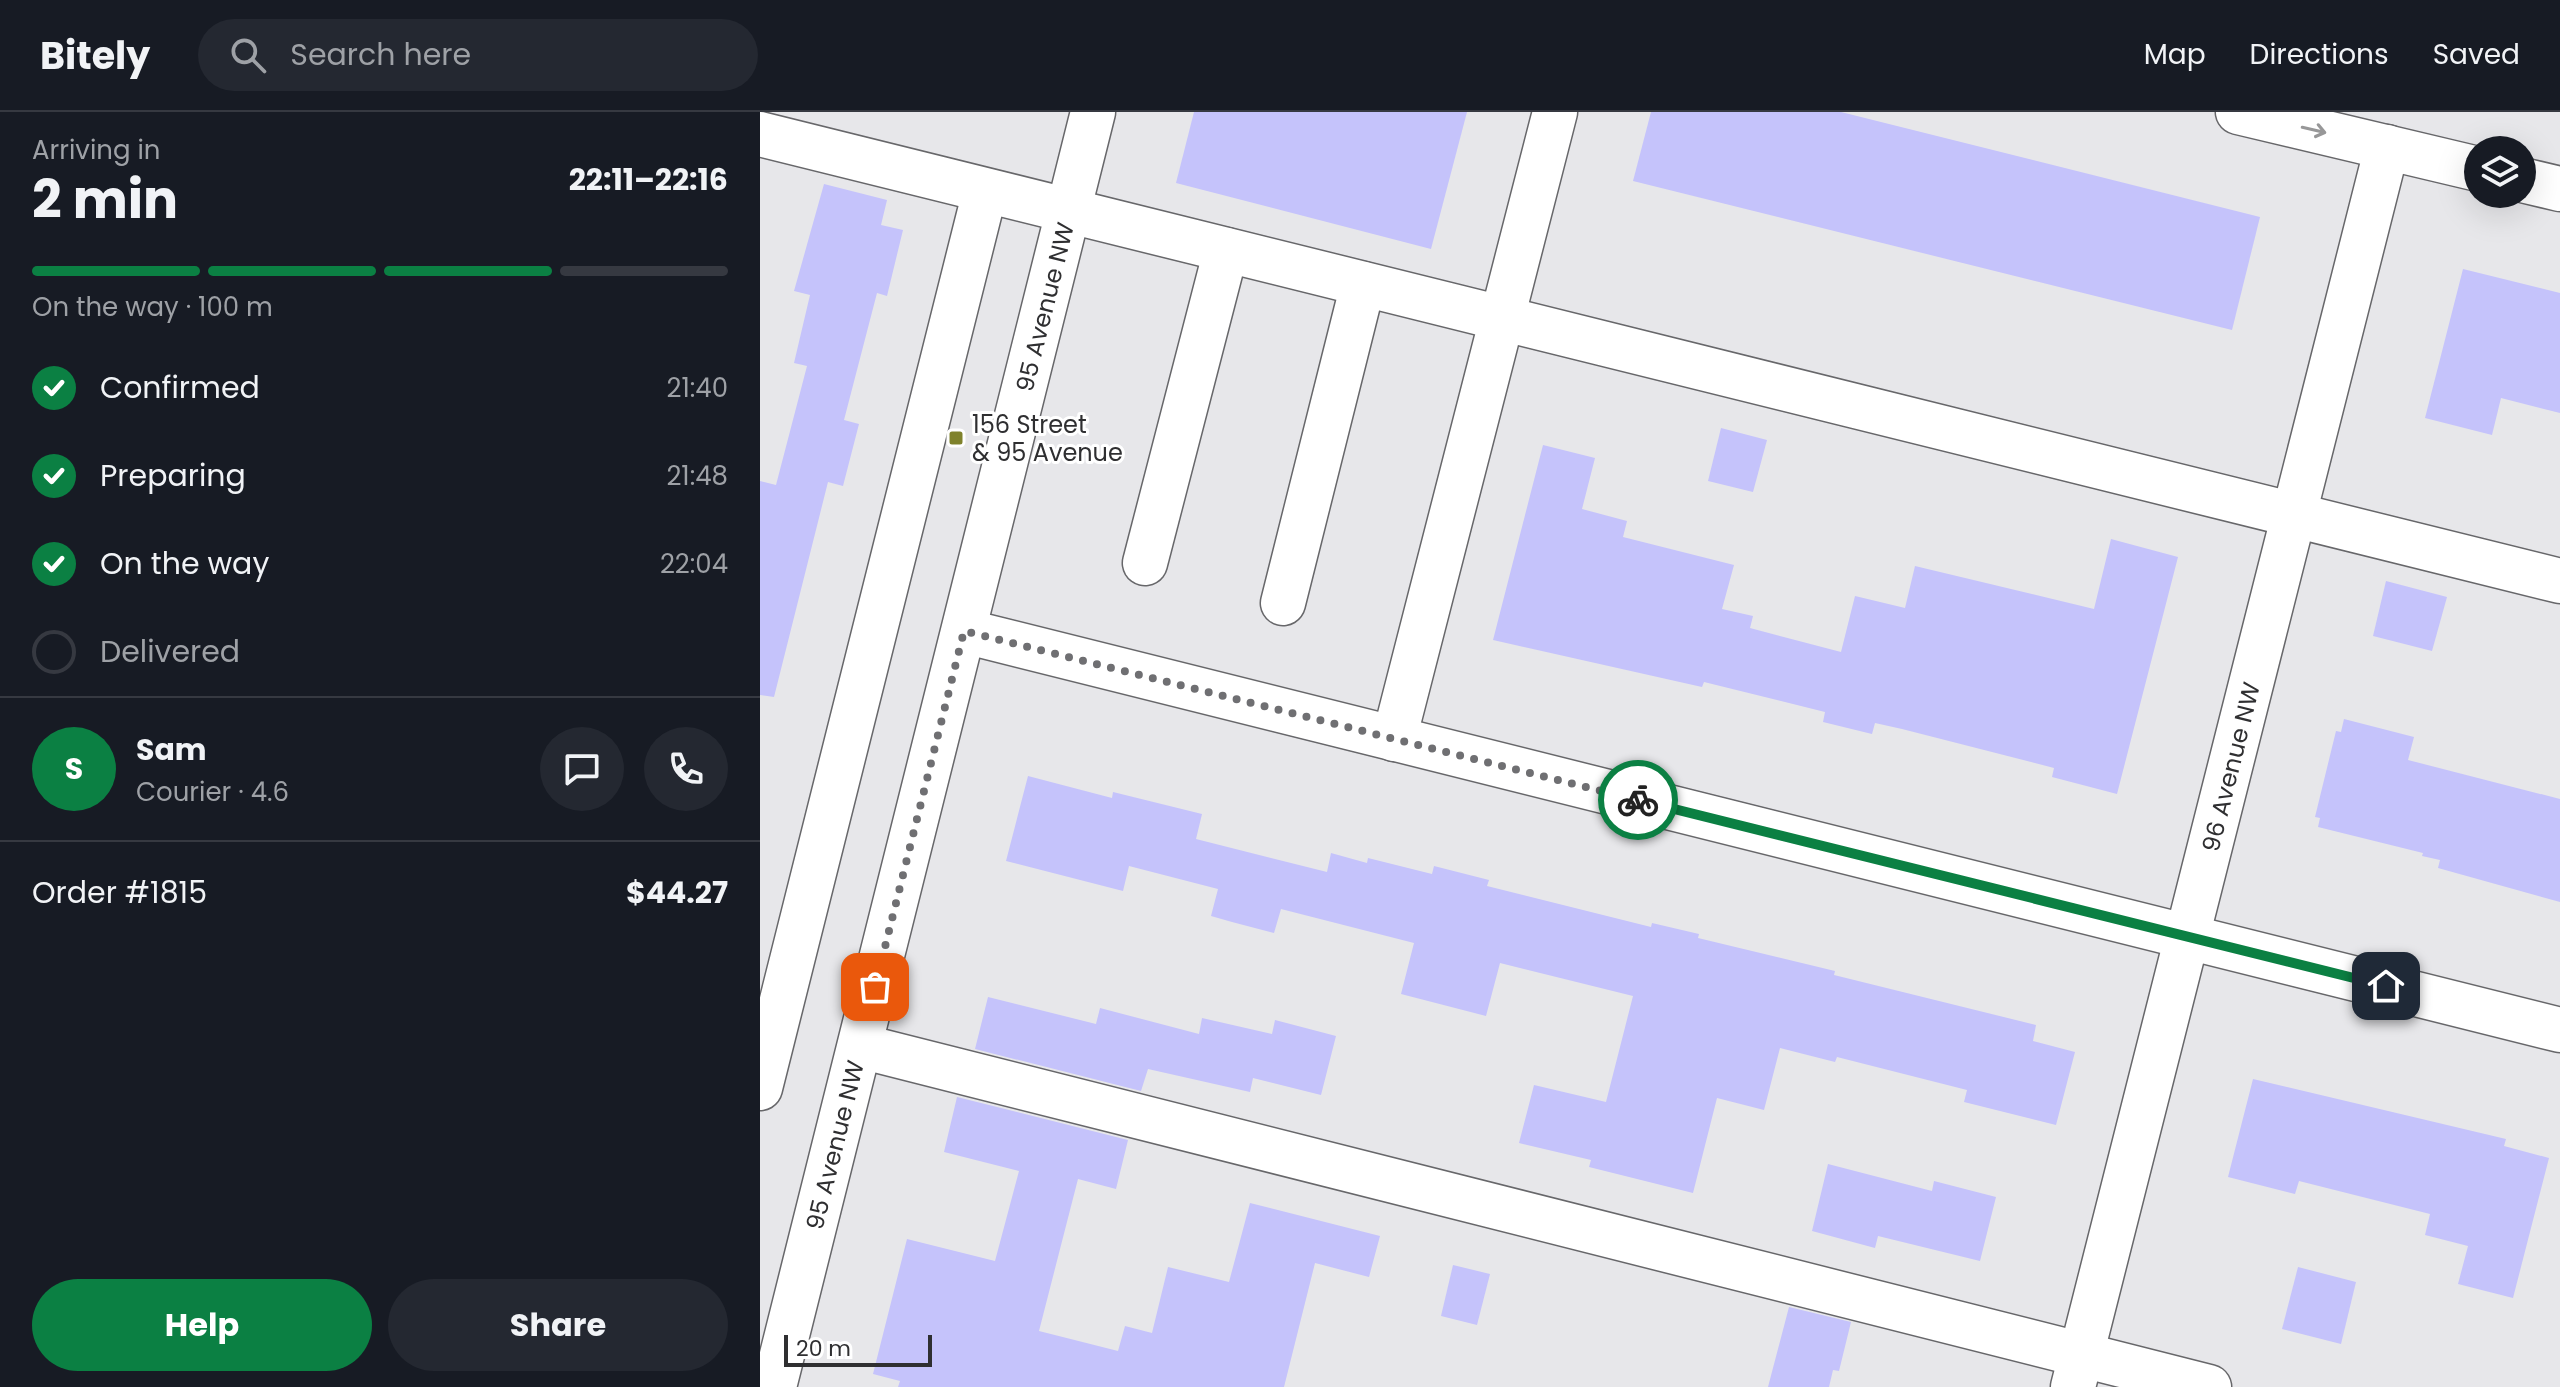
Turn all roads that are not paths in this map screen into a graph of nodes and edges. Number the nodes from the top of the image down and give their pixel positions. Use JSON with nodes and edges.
{"nodes":[{"id":1,"x":1093,"y":112,"type":"edge"},
{"id":2,"x":1555,"y":112,"type":"edge"},
{"id":3,"x":2238,"y":112,"type":"edge"},
{"id":4,"x":760,"y":134,"type":"edge"},
{"id":5,"x":2387,"y":147,"type":"junction"},
{"id":6,"x":2464,"y":166,"type":"edge"},
{"id":7,"x":2536,"y":183,"type":"edge"},
{"id":8,"x":2560,"y":189,"type":"edge"},
{"id":9,"x":985,"y":191,"type":"junction"},
{"id":10,"x":1069,"y":212,"type":"junction"},
{"id":11,"x":1226,"y":250,"type":"junction"},
{"id":12,"x":1363,"y":284,"type":"junction"},
{"id":13,"x":1501,"y":317,"type":"junction"},
{"id":14,"x":2295,"y":515,"type":"junction"},
{"id":15,"x":1145,"y":563,"type":"dead end"},
{"id":16,"x":2560,"y":581,"type":"edge"},
{"id":17,"x":1283,"y":603,"type":"dead end"},
{"id":18,"x":964,"y":631,"type":"junction"},
{"id":19,"x":1394,"y":739,"type":"junction"},
{"id":20,"x":2188,"y":936,"type":"junction"},
{"id":21,"x":2560,"y":1030,"type":"edge"},
{"id":22,"x":860,"y":1046,"type":"junction"},
{"id":23,"x":760,"y":1088,"type":"edge"},
{"id":24,"x":2077,"y":1372,"type":"edge"},
{"id":25,"x":774,"y":1387,"type":"edge"},
{"id":26,"x":2209,"y":1387,"type":"edge"}],
"edges":[{"from":1,"to":10,"type":"street","name":"95 Avenue NW"},
{"from":2,"to":13,"type":"street"},
{"from":3,"to":5,"type":"street","one_way":true},
{"from":4,"to":9,"type":"street"},
{"from":5,"to":6,"type":"street"},
{"from":5,"to":14,"type":"street","name":"96 Avenue NW"},
{"from":7,"to":8,"type":"street"},
{"from":9,"to":10,"type":"street"},
{"from":9,"to":23,"type":"street"},
{"from":10,"to":11,"type":"street"},
{"from":10,"to":18,"type":"street","name":"95 Avenue NW"},
{"from":11,"to":12,"type":"street"},
{"from":11,"to":15,"type":"street"},
{"from":12,"to":13,"type":"street"},
{"from":12,"to":17,"type":"street"},
{"from":13,"to":14,"type":"street"},
{"from":13,"to":19,"type":"street"},
{"from":14,"to":16,"type":"street"},
{"from":14,"to":20,"type":"street","name":"96 Avenue NW"},
{"from":18,"to":19,"type":"street"},
{"from":18,"to":22,"type":"street","name":"95 Avenue NW"},
{"from":19,"to":20,"type":"street"},
{"from":20,"to":21,"type":"street"},
{"from":20,"to":24,"type":"street","name":"96 Avenue NW"},
{"from":22,"to":24,"type":"street"},
{"from":22,"to":25,"type":"street","name":"95 Avenue NW"},
{"from":24,"to":26,"type":"street"}]}
